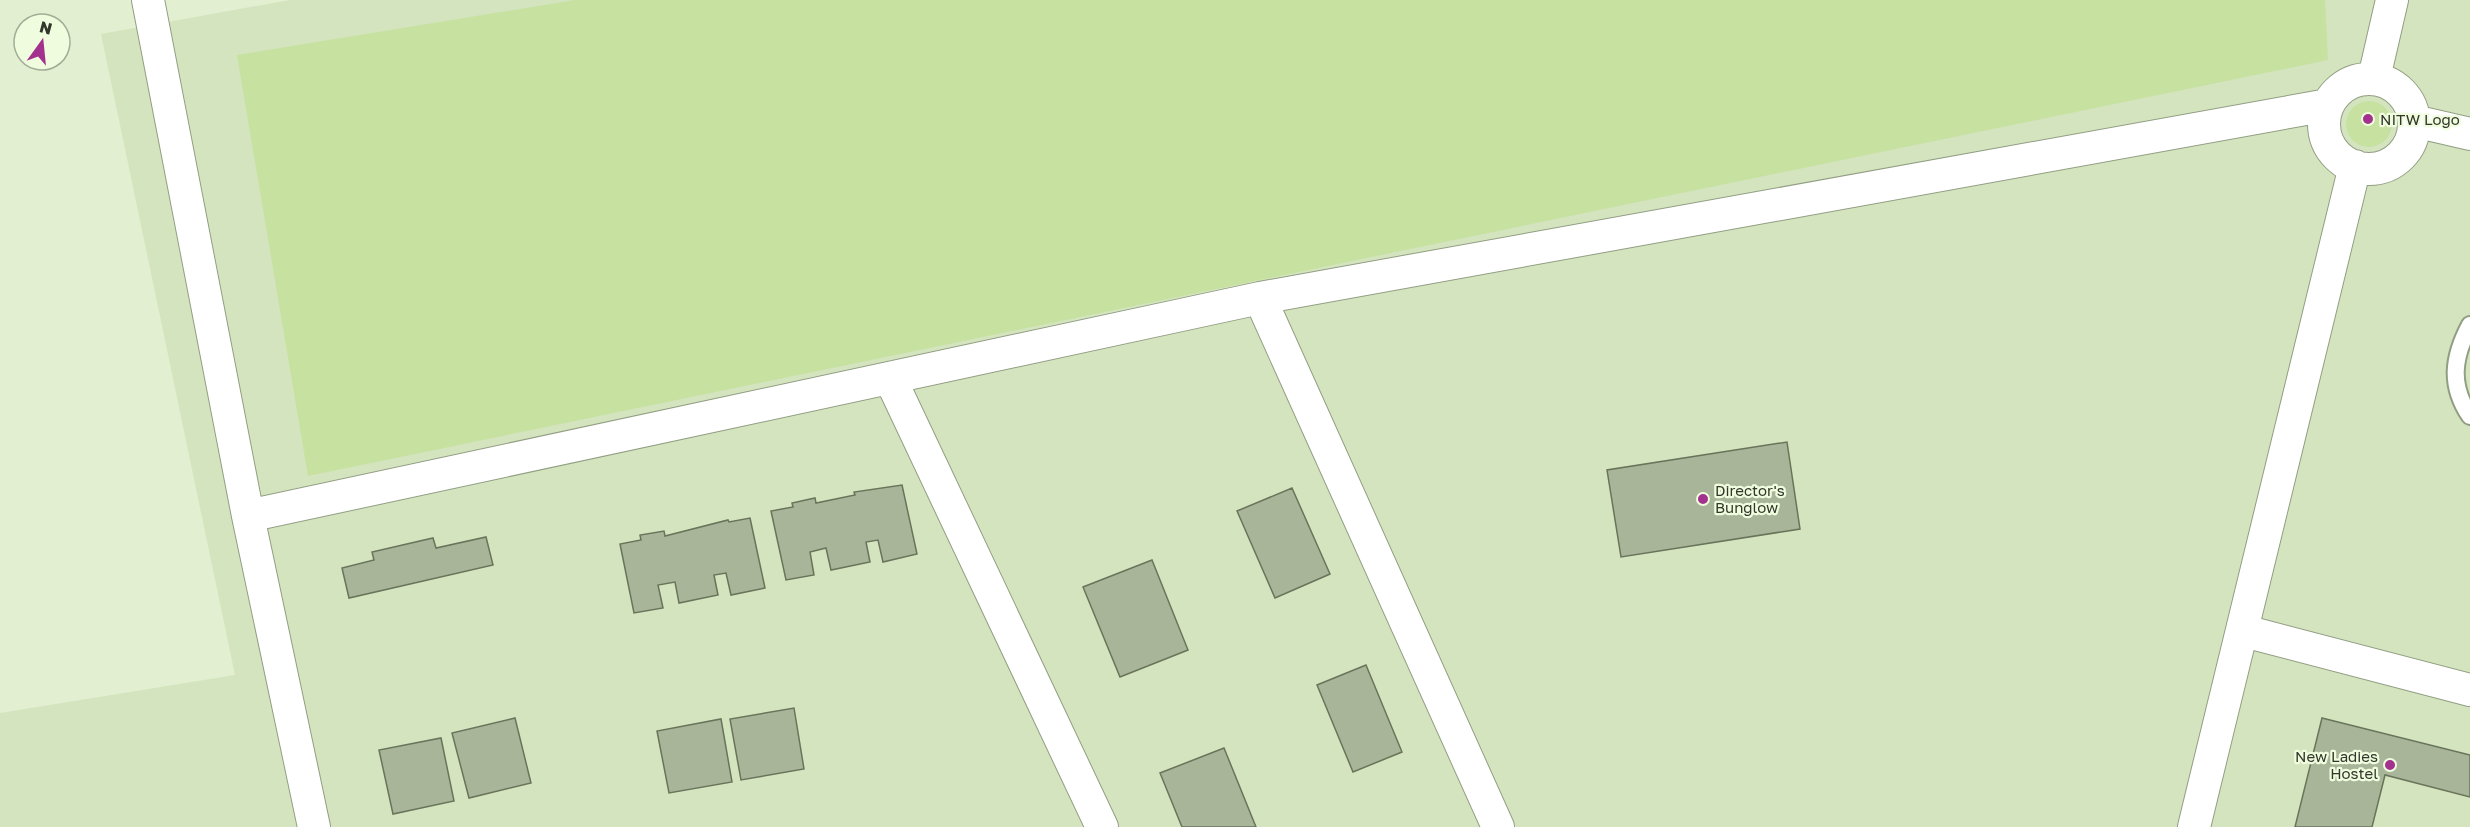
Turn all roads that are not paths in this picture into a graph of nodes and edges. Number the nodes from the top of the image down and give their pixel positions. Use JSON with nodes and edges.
{"nodes":[{"id":1,"x":148,"y":0,"type":"edge"},
{"id":2,"x":2392,"y":0,"type":"edge"},
{"id":3,"x":2374,"y":78,"type":"junction"},
{"id":4,"x":2328,"y":105,"type":"junction"},
{"id":5,"x":2414,"y":121,"type":"junction"},
{"id":6,"x":2470,"y":134,"type":"edge"},
{"id":7,"x":2355,"y":166,"type":"junction"},
{"id":8,"x":1260,"y":298,"type":"junction"},
{"id":9,"x":2470,"y":325,"type":"edge"},
{"id":10,"x":890,"y":378,"type":"junction"},
{"id":11,"x":2470,"y":416,"type":"edge"},
{"id":12,"x":248,"y":516,"type":"junction"},
{"id":13,"x":2244,"y":631,"type":"junction"},
{"id":14,"x":2470,"y":690,"type":"edge"},
{"id":15,"x":314,"y":827,"type":"edge"},
{"id":16,"x":1102,"y":827,"type":"edge"},
{"id":17,"x":1498,"y":827,"type":"edge"},
{"id":18,"x":2194,"y":827,"type":"edge"}],
"edges":[{"from":1,"to":12,"type":"street"},
{"from":2,"to":3,"type":"street"},
{"from":3,"to":4,"type":"street"},
{"from":3,"to":5,"type":"street"},
{"from":4,"to":7,"type":"street"},
{"from":4,"to":8,"type":"street"},
{"from":5,"to":6,"type":"street"},
{"from":5,"to":7,"type":"street"},
{"from":7,"to":13,"type":"street"},
{"from":8,"to":10,"type":"street"},
{"from":8,"to":17,"type":"street"},
{"from":9,"to":11,"type":"lane"},
{"from":10,"to":12,"type":"street"},
{"from":10,"to":16,"type":"street"},
{"from":12,"to":15,"type":"street"},
{"from":13,"to":14,"type":"street"},
{"from":13,"to":18,"type":"street"}]}
